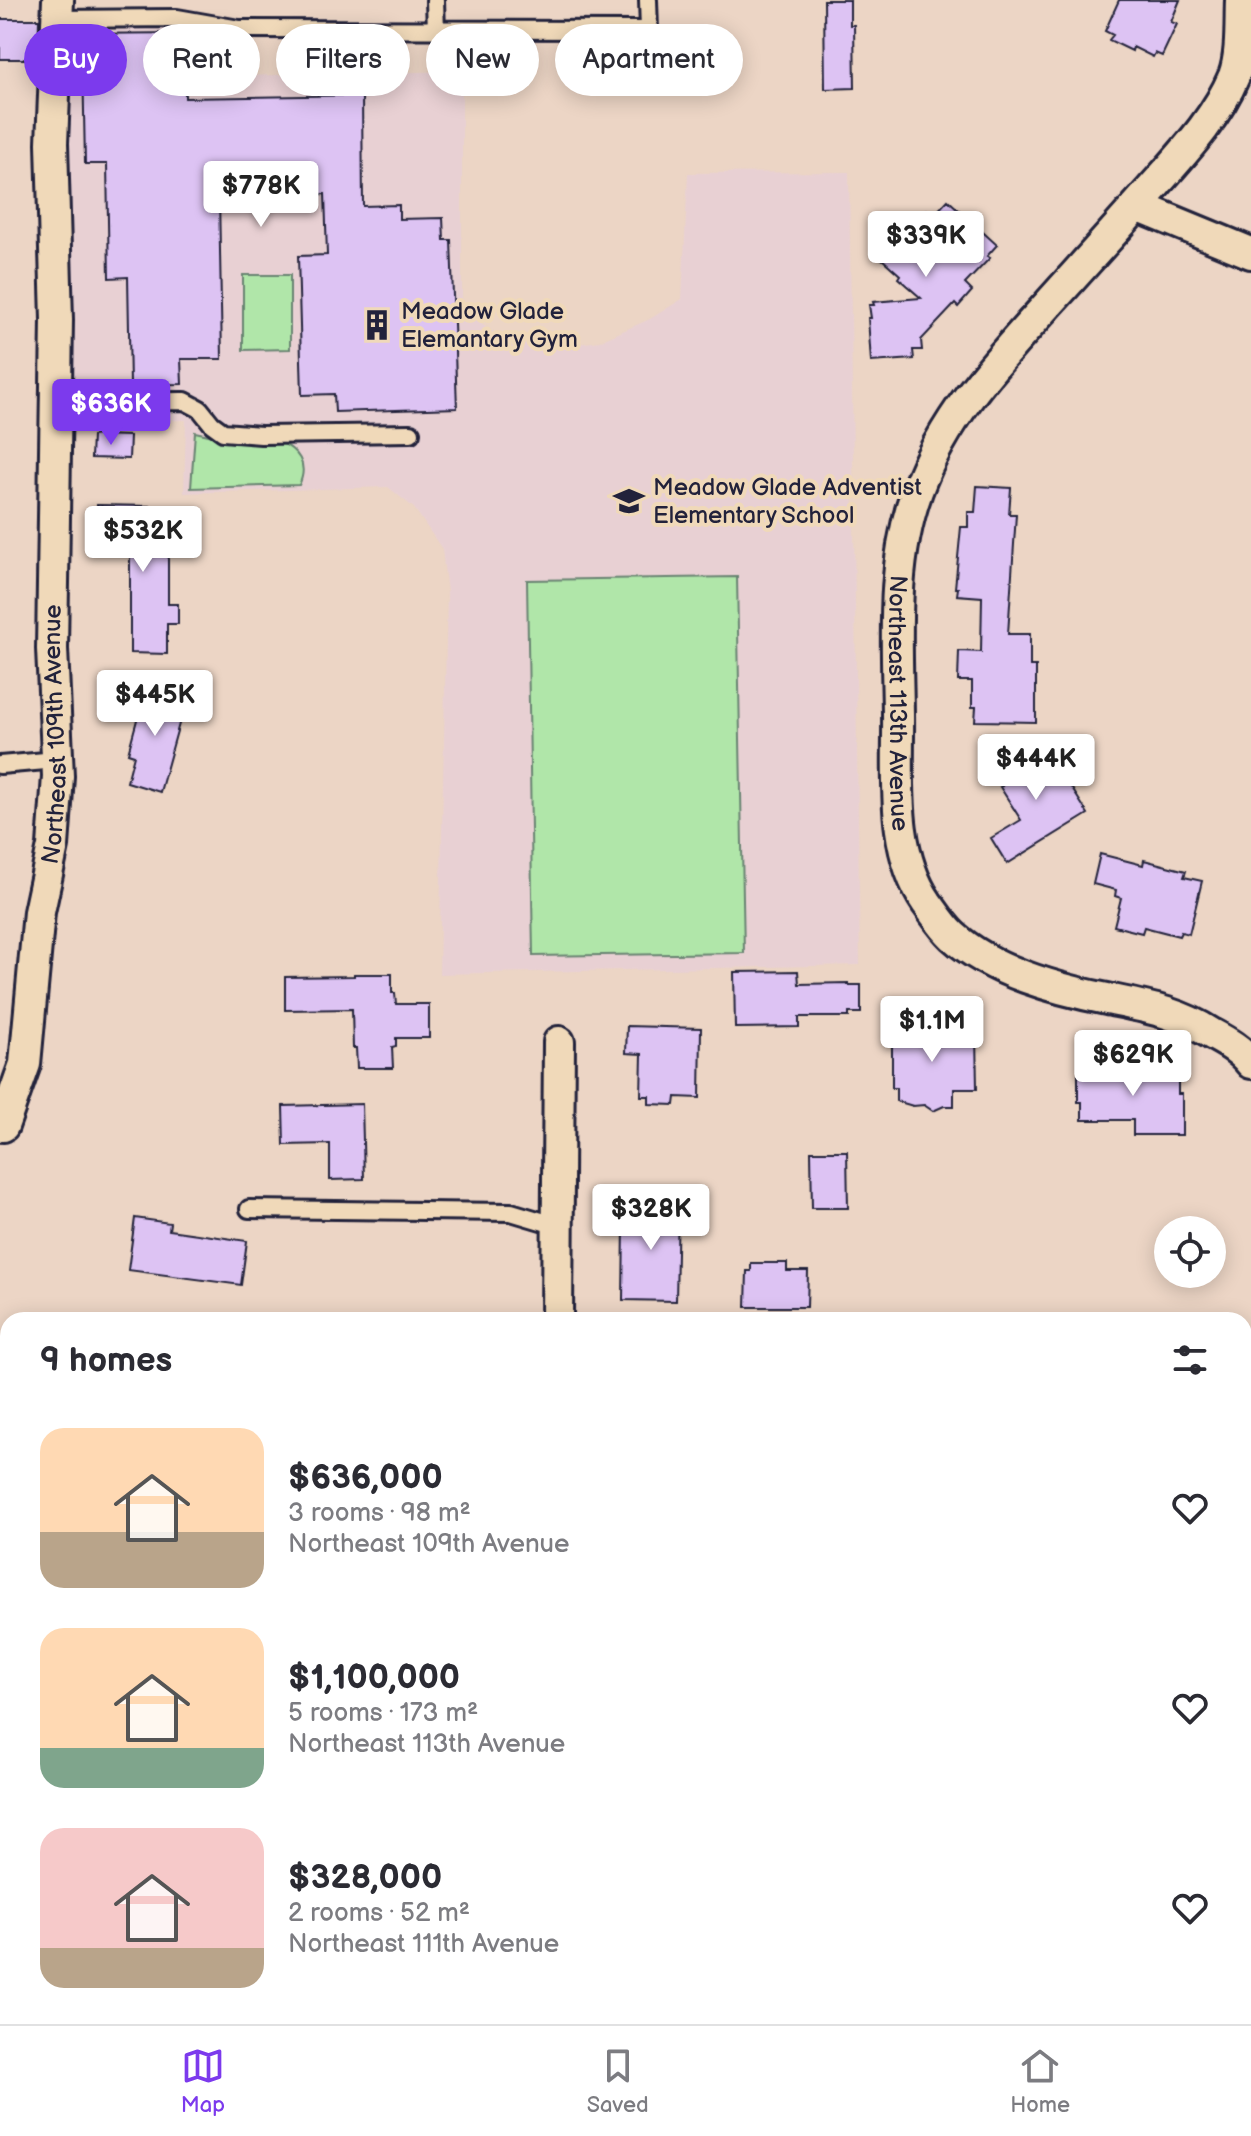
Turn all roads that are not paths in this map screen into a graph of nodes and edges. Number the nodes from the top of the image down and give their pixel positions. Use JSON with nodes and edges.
{"nodes":[{"id":1,"x":435,"y":0,"type":"edge"},
{"id":2,"x":648,"y":0,"type":"edge"},
{"id":3,"x":1241,"y":0,"type":"edge"},
{"id":4,"x":58,"y":10,"type":"edge"},
{"id":5,"x":436,"y":24,"type":"edge"},
{"id":6,"x":426,"y":31,"type":"edge"},
{"id":7,"x":539,"y":31,"type":"edge"},
{"id":8,"x":1137,"y":206,"type":"junction"},
{"id":9,"x":1251,"y":253,"type":"edge"},
{"id":10,"x":56,"y":402,"type":"junction"},
{"id":11,"x":411,"y":433,"type":"dead end"},
{"id":12,"x":57,"y":760,"type":"junction"},
{"id":13,"x":0,"y":765,"type":"edge"},
{"id":14,"x":559,"y":1042,"type":"dead end"},
{"id":15,"x":1251,"y":1063,"type":"edge"},
{"id":16,"x":3,"y":1126,"type":"dead end"},
{"id":17,"x":249,"y":1209,"type":"dead end"},
{"id":18,"x":558,"y":1226,"type":"junction"},
{"id":19,"x":557,"y":1312,"type":"edge"}],
"edges":[{"from":1,"to":5,"type":"lane"},
{"from":2,"to":7,"type":"lane"},
{"from":3,"to":8,"type":"street","name":"Northeast 113th Avenue"},
{"from":4,"to":6,"type":"lane"},
{"from":4,"to":10,"type":"street","name":"Northeast 109th Avenue"},
{"from":8,"to":9,"type":"street"},
{"from":8,"to":15,"type":"street","name":"Northeast 113th Avenue"},
{"from":10,"to":11,"type":"lane"},
{"from":10,"to":12,"type":"street","name":"Northeast 109th Avenue"},
{"from":12,"to":13,"type":"lane"},
{"from":12,"to":16,"type":"street","name":"Northeast 109th Avenue"},
{"from":14,"to":18,"type":"street"},
{"from":17,"to":18,"type":"lane"},
{"from":18,"to":19,"type":"street"}]}
